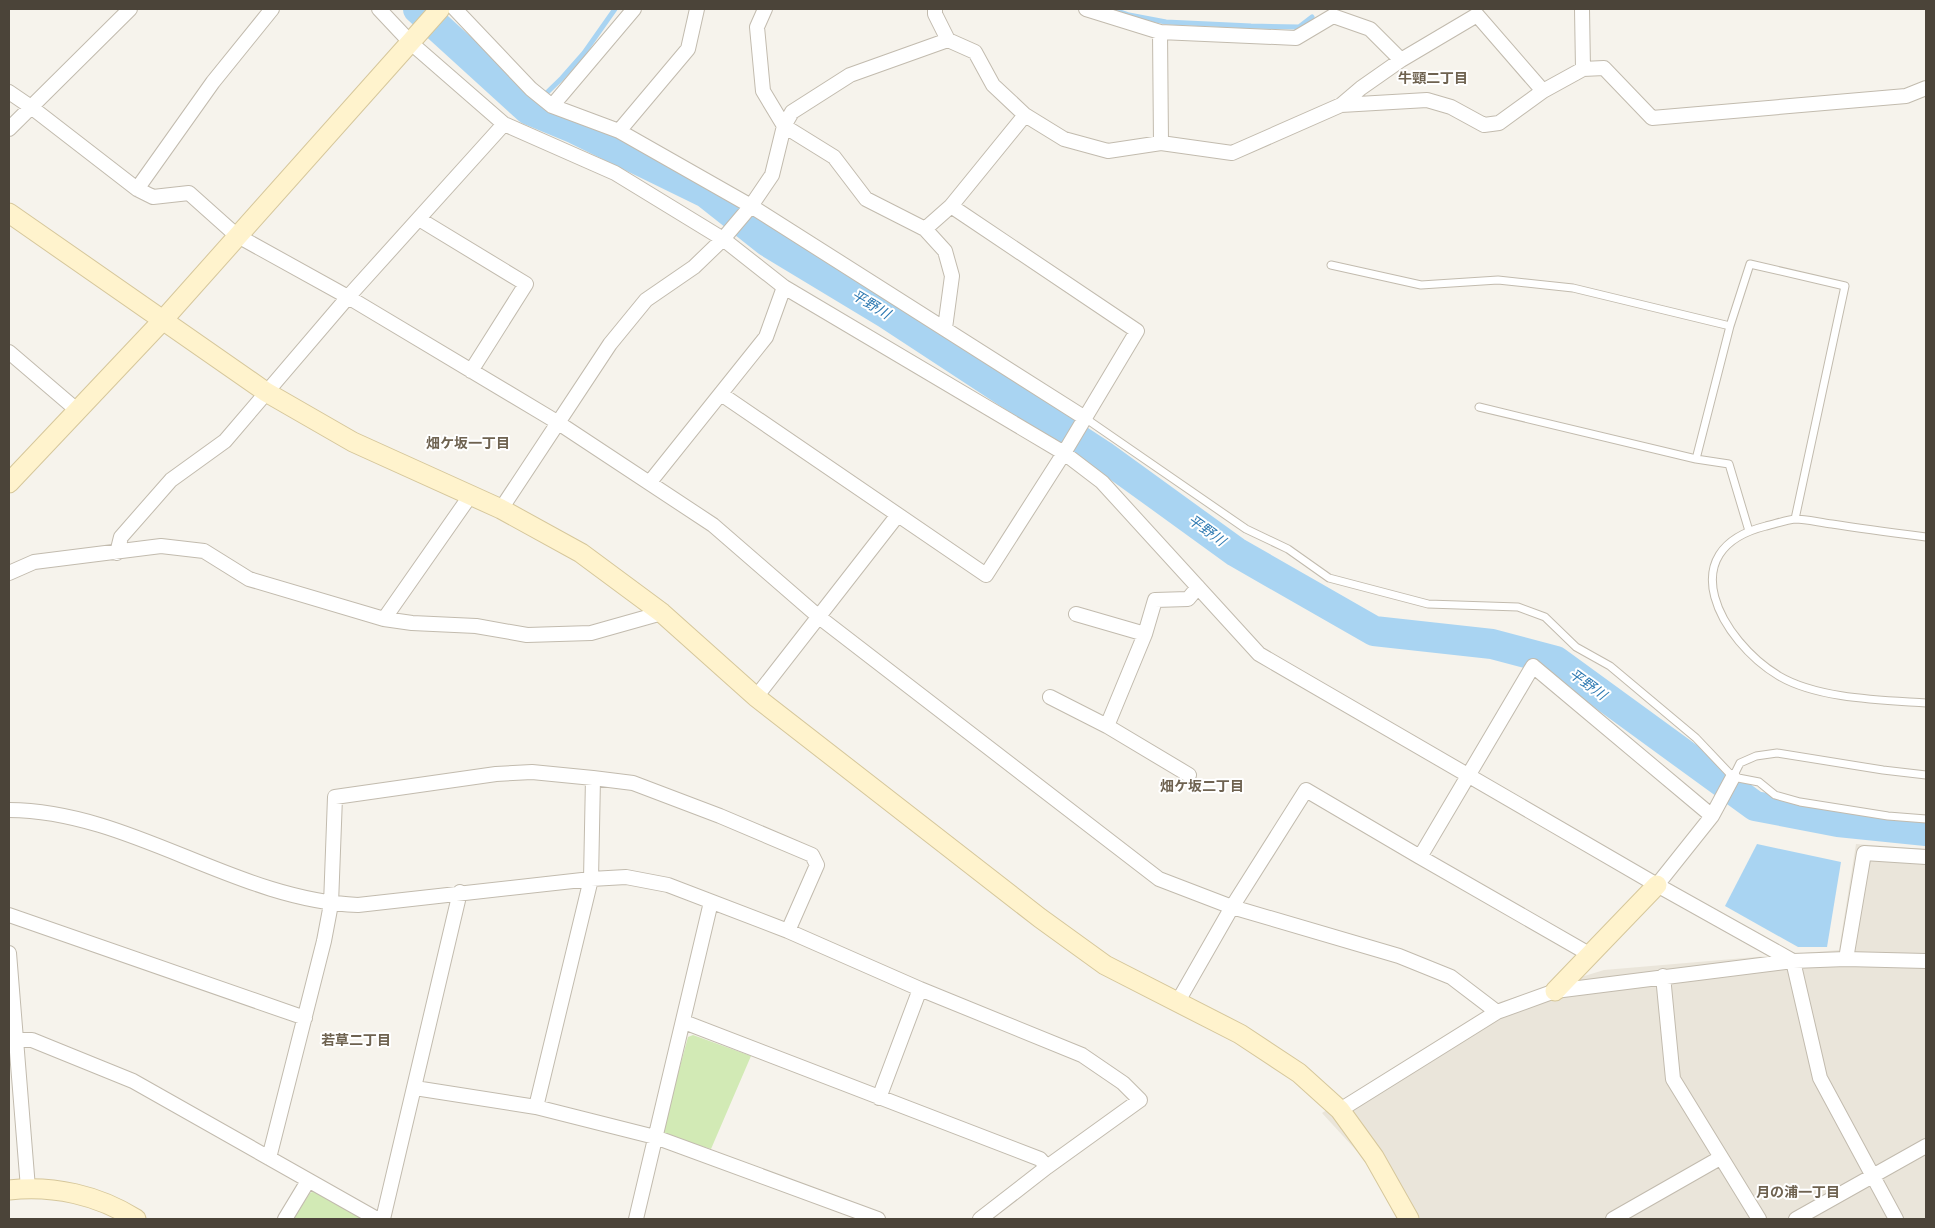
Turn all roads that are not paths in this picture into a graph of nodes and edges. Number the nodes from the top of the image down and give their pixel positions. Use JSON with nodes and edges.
{"nodes":[{"id":1,"x":130,"y":9,"type":"edge"},
{"id":2,"x":272,"y":9,"type":"edge"},
{"id":3,"x":380,"y":9,"type":"edge"},
{"id":4,"x":440,"y":9,"type":"edge"},
{"id":5,"x":455,"y":9,"type":"edge"},
{"id":6,"x":634,"y":9,"type":"edge"},
{"id":7,"x":697,"y":9,"type":"edge"},
{"id":8,"x":765,"y":9,"type":"edge"},
{"id":9,"x":935,"y":9,"type":"edge"},
{"id":10,"x":1086,"y":9,"type":"edge"},
{"id":11,"x":1347,"y":9,"type":"edge"},
{"id":12,"x":1582,"y":9,"type":"edge"},
{"id":13,"x":1481,"y":12,"type":"edge"},
{"id":14,"x":1333,"y":16,"type":"junction"},
{"id":15,"x":1160,"y":32,"type":"junction"},
{"id":16,"x":414,"y":40,"type":"junction"},
{"id":17,"x":948,"y":40,"type":"junction"},
{"id":18,"x":1402,"y":60,"type":"junction"},
{"id":19,"x":1583,"y":69,"type":"junction"},
{"id":20,"x":1926,"y":88,"type":"edge"},
{"id":21,"x":1544,"y":91,"type":"junction"},
{"id":22,"x":9,"y":92,"type":"edge"},
{"id":23,"x":1341,"y":105,"type":"junction"},
{"id":24,"x":552,"y":106,"type":"junction"},
{"id":25,"x":32,"y":107,"type":"junction"},
{"id":26,"x":1025,"y":115,"type":"junction"},
{"id":27,"x":504,"y":124,"type":"junction"},
{"id":28,"x":784,"y":126,"type":"junction"},
{"id":29,"x":9,"y":129,"type":"edge"},
{"id":30,"x":619,"y":131,"type":"junction"},
{"id":31,"x":1161,"y":144,"type":"junction"},
{"id":32,"x":137,"y":189,"type":"junction"},
{"id":33,"x":751,"y":206,"type":"junction"},
{"id":34,"x":951,"y":206,"type":"junction"},
{"id":35,"x":9,"y":213,"type":"edge"},
{"id":36,"x":419,"y":219,"type":"junction"},
{"id":37,"x":925,"y":229,"type":"junction"},
{"id":38,"x":236,"y":235,"type":"junction"},
{"id":39,"x":723,"y":239,"type":"junction"},
{"id":40,"x":1331,"y":265,"type":"dead end"},
{"id":41,"x":784,"y":287,"type":"junction"},
{"id":42,"x":348,"y":297,"type":"junction"},
{"id":43,"x":163,"y":320,"type":"junction"},
{"id":44,"x":1730,"y":326,"type":"junction"},
{"id":45,"x":945,"y":328,"type":"junction"},
{"id":46,"x":9,"y":352,"type":"edge"},
{"id":47,"x":471,"y":371,"type":"junction"},
{"id":48,"x":266,"y":392,"type":"junction"},
{"id":49,"x":720,"y":394,"type":"junction"},
{"id":50,"x":1479,"y":407,"type":"dead end"},
{"id":51,"x":78,"y":411,"type":"junction"},
{"id":52,"x":1085,"y":418,"type":"junction"},
{"id":53,"x":557,"y":422,"type":"junction"},
{"id":54,"x":1064,"y":453,"type":"junction"},
{"id":55,"x":1696,"y":459,"type":"junction"},
{"id":56,"x":650,"y":482,"type":"junction"},
{"id":57,"x":9,"y":483,"type":"edge"},
{"id":58,"x":470,"y":496,"type":"junction"},
{"id":59,"x":501,"y":509,"type":"junction"},
{"id":60,"x":897,"y":516,"type":"junction"},
{"id":61,"x":1795,"y":519,"type":"junction"},
{"id":62,"x":1749,"y":530,"type":"junction"},
{"id":63,"x":1926,"y":537,"type":"edge"},
{"id":64,"x":117,"y":553,"type":"junction"},
{"id":65,"x":9,"y":573,"type":"edge"},
{"id":66,"x":1198,"y":587,"type":"junction"},
{"id":67,"x":662,"y":614,"type":"junction"},
{"id":68,"x":1076,"y":614,"type":"dead end"},
{"id":69,"x":819,"y":617,"type":"junction"},
{"id":70,"x":384,"y":619,"type":"junction"},
{"id":71,"x":1145,"y":634,"type":"junction"},
{"id":72,"x":756,"y":696,"type":"junction"},
{"id":73,"x":1050,"y":697,"type":"dead end"},
{"id":74,"x":1926,"y":703,"type":"edge"},
{"id":75,"x":1107,"y":726,"type":"junction"},
{"id":76,"x":1189,"y":775,"type":"dead end"},
{"id":77,"x":1926,"y":775,"type":"edge"},
{"id":78,"x":1469,"y":776,"type":"junction"},
{"id":79,"x":1733,"y":777,"type":"junction"},
{"id":80,"x":593,"y":778,"type":"junction"},
{"id":81,"x":9,"y":810,"type":"edge"},
{"id":82,"x":1712,"y":816,"type":"junction"},
{"id":83,"x":1926,"y":819,"type":"edge"},
{"id":84,"x":1420,"y":856,"type":"junction"},
{"id":85,"x":1926,"y":857,"type":"edge"},
{"id":86,"x":591,"y":879,"type":"junction"},
{"id":87,"x":1657,"y":885,"type":"junction"},
{"id":88,"x":460,"y":892,"type":"junction"},
{"id":89,"x":712,"y":902,"type":"junction"},
{"id":90,"x":331,"y":904,"type":"junction"},
{"id":91,"x":1232,"y":907,"type":"junction"},
{"id":92,"x":9,"y":915,"type":"edge"},
{"id":93,"x":788,"y":931,"type":"junction"},
{"id":94,"x":9,"y":953,"type":"edge"},
{"id":95,"x":1589,"y":954,"type":"junction"},
{"id":96,"x":1846,"y":959,"type":"junction"},
{"id":97,"x":1793,"y":961,"type":"junction"},
{"id":98,"x":1926,"y":961,"type":"edge"},
{"id":99,"x":1663,"y":976,"type":"junction"},
{"id":100,"x":920,"y":989,"type":"junction"},
{"id":101,"x":1555,"y":991,"type":"junction"},
{"id":102,"x":1178,"y":1003,"type":"junction"},
{"id":103,"x":1497,"y":1012,"type":"junction"},
{"id":104,"x":304,"y":1018,"type":"junction"},
{"id":105,"x":684,"y":1022,"type":"junction"},
{"id":106,"x":16,"y":1040,"type":"junction"},
{"id":107,"x":416,"y":1088,"type":"junction"},
{"id":108,"x":879,"y":1098,"type":"junction"},
{"id":109,"x":536,"y":1107,"type":"junction"},
{"id":110,"x":1340,"y":1110,"type":"junction"},
{"id":111,"x":655,"y":1137,"type":"junction"},
{"id":112,"x":1926,"y":1146,"type":"edge"},
{"id":113,"x":269,"y":1158,"type":"junction"},
{"id":114,"x":1720,"y":1158,"type":"junction"},
{"id":115,"x":1047,"y":1167,"type":"junction"},
{"id":116,"x":1871,"y":1177,"type":"junction"},
{"id":117,"x":308,"y":1181,"type":"junction"},
{"id":118,"x":28,"y":1188,"type":"junction"},
{"id":119,"x":9,"y":1190,"type":"edge"},
{"id":120,"x":136,"y":1219,"type":"edge"},
{"id":121,"x":285,"y":1219,"type":"edge"},
{"id":122,"x":377,"y":1219,"type":"edge"},
{"id":123,"x":383,"y":1219,"type":"edge"},
{"id":124,"x":636,"y":1219,"type":"edge"},
{"id":125,"x":878,"y":1219,"type":"edge"},
{"id":126,"x":980,"y":1219,"type":"edge"},
{"id":127,"x":1409,"y":1219,"type":"edge"},
{"id":128,"x":1613,"y":1219,"type":"edge"},
{"id":129,"x":1759,"y":1219,"type":"edge"},
{"id":130,"x":1796,"y":1219,"type":"edge"},
{"id":131,"x":1896,"y":1219,"type":"edge"}],
"edges":[{"from":1,"to":25,"type":"street"},
{"from":2,"to":32,"type":"street"},
{"from":3,"to":16,"type":"street"},
{"from":4,"to":16,"type":"street"},
{"from":5,"to":24,"type":"street"},
{"from":6,"to":24,"type":"street"},
{"from":7,"to":30,"type":"street"},
{"from":8,"to":28,"type":"street"},
{"from":9,"to":17,"type":"street"},
{"from":10,"to":15,"type":"street"},
{"from":11,"to":14,"type":"street"},
{"from":12,"to":19,"type":"street"},
{"from":13,"to":18,"type":"street"},
{"from":13,"to":21,"type":"street"},
{"from":14,"to":15,"type":"street"},
{"from":14,"to":18,"type":"street"},
{"from":15,"to":31,"type":"street"},
{"from":16,"to":27,"type":"street"},
{"from":16,"to":38,"type":"street"},
{"from":17,"to":26,"type":"street"},
{"from":17,"to":28,"type":"street"},
{"from":18,"to":23,"type":"street"},
{"from":19,"to":20,"type":"street"},
{"from":19,"to":21,"type":"street"},
{"from":21,"to":23,"type":"street"},
{"from":22,"to":25,"type":"street"},
{"from":23,"to":31,"type":"street"},
{"from":24,"to":30,"type":"street"},
{"from":25,"to":29,"type":"street"},
{"from":25,"to":32,"type":"street"},
{"from":26,"to":31,"type":"street"},
{"from":26,"to":34,"type":"street"},
{"from":27,"to":36,"type":"street"},
{"from":27,"to":39,"type":"street"},
{"from":28,"to":33,"type":"street"},
{"from":28,"to":37,"type":"street"},
{"from":30,"to":33,"type":"street"},
{"from":32,"to":38,"type":"street"},
{"from":33,"to":39,"type":"street"},
{"from":33,"to":45,"type":"street"},
{"from":34,"to":37,"type":"street"},
{"from":34,"to":52,"type":"street"},
{"from":35,"to":43,"type":"street"},
{"from":36,"to":42,"type":"street"},
{"from":36,"to":47,"type":"street"},
{"from":37,"to":45,"type":"street"},
{"from":38,"to":42,"type":"street"},
{"from":38,"to":43,"type":"street"},
{"from":39,"to":41,"type":"street"},
{"from":39,"to":53,"type":"street"},
{"from":40,"to":44,"type":"lane"},
{"from":41,"to":49,"type":"street"},
{"from":41,"to":54,"type":"street"},
{"from":42,"to":47,"type":"street"},
{"from":42,"to":48,"type":"street"},
{"from":43,"to":48,"type":"street"},
{"from":43,"to":51,"type":"street"},
{"from":44,"to":55,"type":"lane"},
{"from":44,"to":61,"type":"lane"},
{"from":45,"to":52,"type":"street"},
{"from":46,"to":51,"type":"street"},
{"from":47,"to":53,"type":"street"},
{"from":48,"to":58,"type":"street"},
{"from":48,"to":64,"type":"street"},
{"from":49,"to":56,"type":"street"},
{"from":49,"to":60,"type":"street"},
{"from":50,"to":55,"type":"lane"},
{"from":51,"to":57,"type":"street"},
{"from":52,"to":54,"type":"street"},
{"from":52,"to":79,"type":"lane"},
{"from":53,"to":56,"type":"street"},
{"from":53,"to":59,"type":"street"},
{"from":54,"to":60,"type":"street"},
{"from":54,"to":66,"type":"street"},
{"from":55,"to":62,"type":"lane"},
{"from":56,"to":69,"type":"street"},
{"from":58,"to":59,"type":"street"},
{"from":58,"to":70,"type":"street"},
{"from":59,"to":67,"type":"street"},
{"from":60,"to":69,"type":"street"},
{"from":61,"to":62,"type":"lane"},
{"from":61,"to":63,"type":"lane"},
{"from":62,"to":74,"type":"lane"},
{"from":64,"to":65,"type":"street"},
{"from":64,"to":70,"type":"street"},
{"from":66,"to":71,"type":"street"},
{"from":66,"to":78,"type":"street"},
{"from":67,"to":70,"type":"street"},
{"from":67,"to":72,"type":"street"},
{"from":68,"to":71,"type":"street"},
{"from":69,"to":72,"type":"street"},
{"from":69,"to":91,"type":"street"},
{"from":71,"to":75,"type":"street"},
{"from":72,"to":102,"type":"street"},
{"from":73,"to":75,"type":"street"},
{"from":75,"to":76,"type":"street"},
{"from":77,"to":79,"type":"lane"},
{"from":78,"to":82,"type":"street"},
{"from":78,"to":84,"type":"street"},
{"from":78,"to":87,"type":"street"},
{"from":79,"to":82,"type":"street"},
{"from":79,"to":83,"type":"lane"},
{"from":80,"to":86,"type":"street"},
{"from":80,"to":90,"type":"street"},
{"from":80,"to":93,"type":"street"},
{"from":81,"to":90,"type":"street"},
{"from":82,"to":87,"type":"street"},
{"from":84,"to":91,"type":"street"},
{"from":84,"to":95,"type":"street"},
{"from":85,"to":96,"type":"street"},
{"from":86,"to":88,"type":"street"},
{"from":86,"to":89,"type":"street"},
{"from":86,"to":109,"type":"street"},
{"from":87,"to":95,"type":"street"},
{"from":87,"to":97,"type":"street"},
{"from":88,"to":90,"type":"street"},
{"from":88,"to":107,"type":"street"},
{"from":89,"to":93,"type":"street"},
{"from":89,"to":105,"type":"street"},
{"from":90,"to":104,"type":"street"},
{"from":91,"to":102,"type":"street"},
{"from":91,"to":103,"type":"street"},
{"from":92,"to":104,"type":"street"},
{"from":93,"to":100,"type":"street"},
{"from":94,"to":106,"type":"street"},
{"from":95,"to":101,"type":"street"},
{"from":96,"to":97,"type":"street"},
{"from":96,"to":98,"type":"street"},
{"from":97,"to":99,"type":"street"},
{"from":97,"to":116,"type":"street"},
{"from":99,"to":101,"type":"street"},
{"from":99,"to":114,"type":"street"},
{"from":100,"to":108,"type":"street"},
{"from":100,"to":115,"type":"street"},
{"from":101,"to":103,"type":"street"},
{"from":102,"to":110,"type":"street"},
{"from":103,"to":110,"type":"street"},
{"from":104,"to":113,"type":"street"},
{"from":105,"to":108,"type":"street"},
{"from":105,"to":111,"type":"street"},
{"from":106,"to":113,"type":"street"},
{"from":106,"to":118,"type":"street"},
{"from":107,"to":109,"type":"street"},
{"from":107,"to":123,"type":"street"},
{"from":108,"to":115,"type":"street"},
{"from":109,"to":111,"type":"street"},
{"from":110,"to":127,"type":"street"},
{"from":111,"to":124,"type":"street"},
{"from":111,"to":125,"type":"street"},
{"from":112,"to":116,"type":"street"},
{"from":113,"to":117,"type":"street"},
{"from":114,"to":128,"type":"street"},
{"from":114,"to":129,"type":"street"},
{"from":115,"to":126,"type":"street"},
{"from":116,"to":130,"type":"street"},
{"from":116,"to":131,"type":"street"},
{"from":117,"to":121,"type":"street"},
{"from":117,"to":122,"type":"street"},
{"from":118,"to":119,"type":"street"},
{"from":118,"to":120,"type":"street"}]}
